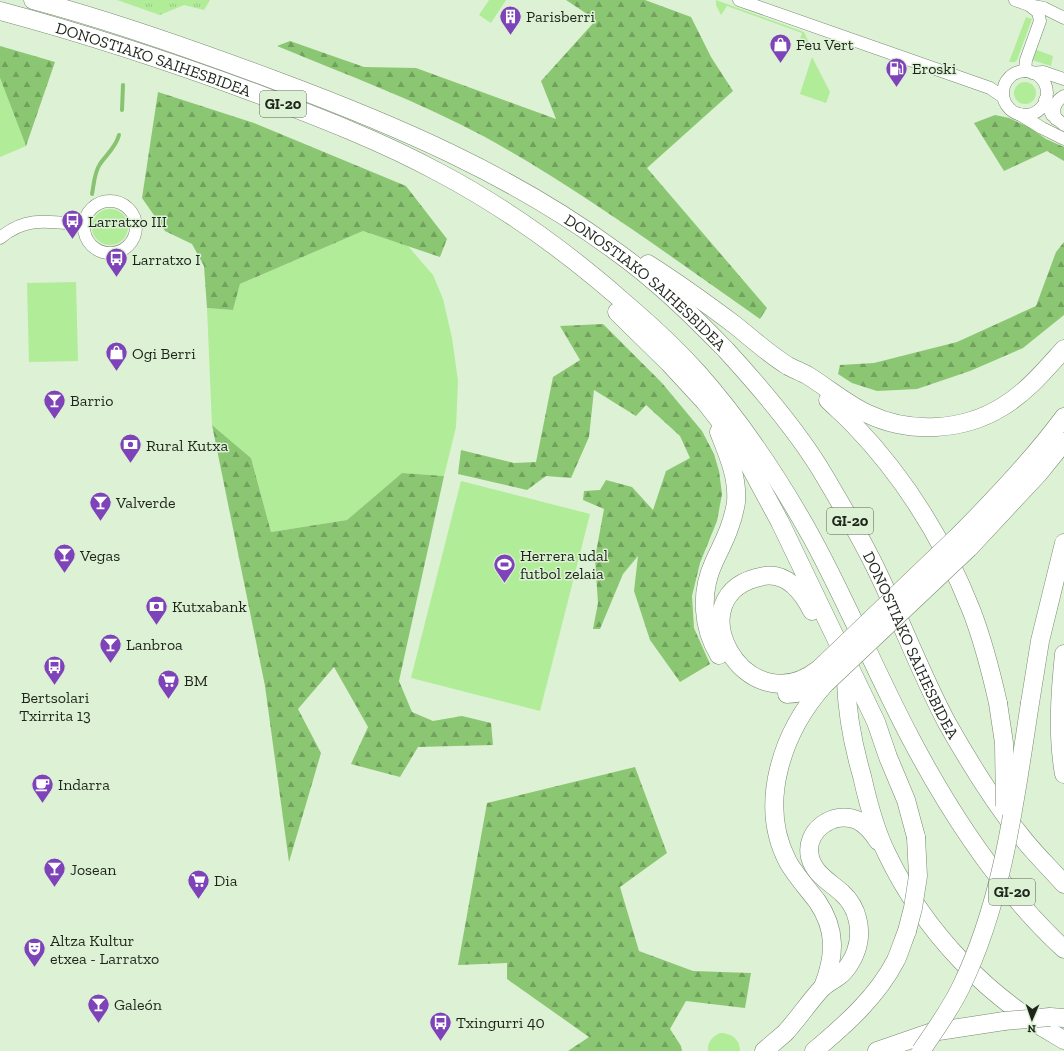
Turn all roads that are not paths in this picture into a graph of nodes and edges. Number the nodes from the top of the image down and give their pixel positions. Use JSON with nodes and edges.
{"nodes":[{"id":1,"x":33,"y":0,"type":"edge"},
{"id":2,"x":739,"y":0,"type":"edge"},
{"id":3,"x":1015,"y":0,"type":"edge"},
{"id":4,"x":1030,"y":5,"type":"junction"},
{"id":5,"x":0,"y":11,"type":"edge"},
{"id":6,"x":1064,"y":18,"type":"edge"},
{"id":7,"x":1029,"y":72,"type":"junction"},
{"id":8,"x":1064,"y":79,"type":"edge"},
{"id":9,"x":1064,"y":88,"type":"edge"},
{"id":10,"x":1064,"y":96,"type":"edge"},
{"id":11,"x":1003,"y":97,"type":"junction"},
{"id":12,"x":1045,"y":98,"type":"junction"},
{"id":13,"x":1018,"y":113,"type":"junction"},
{"id":14,"x":1061,"y":123,"type":"edge"},
{"id":15,"x":1064,"y":139,"type":"edge"},
{"id":16,"x":84,"y":225,"type":"junction"},
{"id":17,"x":0,"y":238,"type":"edge"},
{"id":18,"x":548,"y":240,"type":"junction"},
{"id":19,"x":614,"y":250,"type":"junction"},
{"id":20,"x":1064,"y":349,"type":"edge"},
{"id":21,"x":787,"y":366,"type":"junction"},
{"id":22,"x":705,"y":402,"type":"junction"},
{"id":23,"x":1064,"y":417,"type":"edge"},
{"id":24,"x":1064,"y":442,"type":"edge"},
{"id":25,"x":964,"y":541,"type":"junction"},
{"id":26,"x":1064,"y":543,"type":"edge"},
{"id":27,"x":1064,"y":654,"type":"edge"},
{"id":28,"x":822,"y":676,"type":"junction"},
{"id":29,"x":846,"y":681,"type":"junction"},
{"id":30,"x":888,"y":757,"type":"junction"},
{"id":31,"x":1064,"y":774,"type":"edge"},
{"id":32,"x":886,"y":853,"type":"junction"},
{"id":33,"x":1003,"y":860,"type":"junction"},
{"id":34,"x":1064,"y":884,"type":"edge"},
{"id":35,"x":1064,"y":949,"type":"edge"},
{"id":36,"x":823,"y":987,"type":"junction"},
{"id":37,"x":1057,"y":1017,"type":"edge"},
{"id":38,"x":1064,"y":1040,"type":"edge"},
{"id":39,"x":764,"y":1051,"type":"edge"},
{"id":40,"x":814,"y":1051,"type":"edge"},
{"id":41,"x":877,"y":1051,"type":"edge"},
{"id":42,"x":921,"y":1051,"type":"edge"}],
"edges":[{"from":1,"to":19,"type":"highway","name":"DONOSTIAKO SAIHESBIDEA","number":"GI-20"},
{"from":2,"to":11,"type":"street"},
{"from":3,"to":4,"type":"street"},
{"from":4,"to":6,"type":"street"},
{"from":4,"to":7,"type":"street"},
{"from":5,"to":18,"type":"highway","name":"DONOSTIAKO SAIHESBIDEA","number":"GI-20"},
{"from":7,"to":8,"type":"street"},
{"from":7,"to":11,"type":"street"},
{"from":7,"to":12,"type":"street"},
{"from":9,"to":12,"type":"street"},
{"from":10,"to":14,"type":"street"},
{"from":11,"to":13,"type":"street"},
{"from":12,"to":13,"type":"street"},
{"from":12,"to":14,"type":"street"},
{"from":13,"to":15,"type":"street"},
{"from":16,"to":16,"type":"street"},
{"from":16,"to":17,"type":"street"},
{"from":18,"to":22,"type":"highway"},
{"from":18,"to":35,"type":"highway","name":"DONOSTIAKO SAIHESBIDEA","number":"GI-20"},
{"from":19,"to":21,"type":"highway"},
{"from":19,"to":34,"type":"highway","name":"DONOSTIAKO SAIHESBIDEA","number":"GI-20"},
{"from":20,"to":21,"type":"highway"},
{"from":21,"to":33,"type":"highway","bridge":true},
{"from":22,"to":28,"type":"highway"},
{"from":22,"to":30,"type":"highway"},
{"from":23,"to":25,"type":"highway"},
{"from":24,"to":25,"type":"highway"},
{"from":25,"to":28,"type":"highway","bridge":true},
{"from":26,"to":33,"type":"highway","bridge":true},
{"from":27,"to":31,"type":"highway"},
{"from":28,"to":29,"type":"highway"},
{"from":28,"to":36,"type":"highway"},
{"from":29,"to":30,"type":"highway"},
{"from":29,"to":32,"type":"highway"},
{"from":30,"to":40,"type":"highway","bridge":true},
{"from":32,"to":36,"type":"highway"},
{"from":32,"to":38,"type":"highway"},
{"from":33,"to":42,"type":"highway","bridge":true},
{"from":36,"to":39,"type":"highway"},
{"from":37,"to":41,"type":"highway","bridge":true}]}
